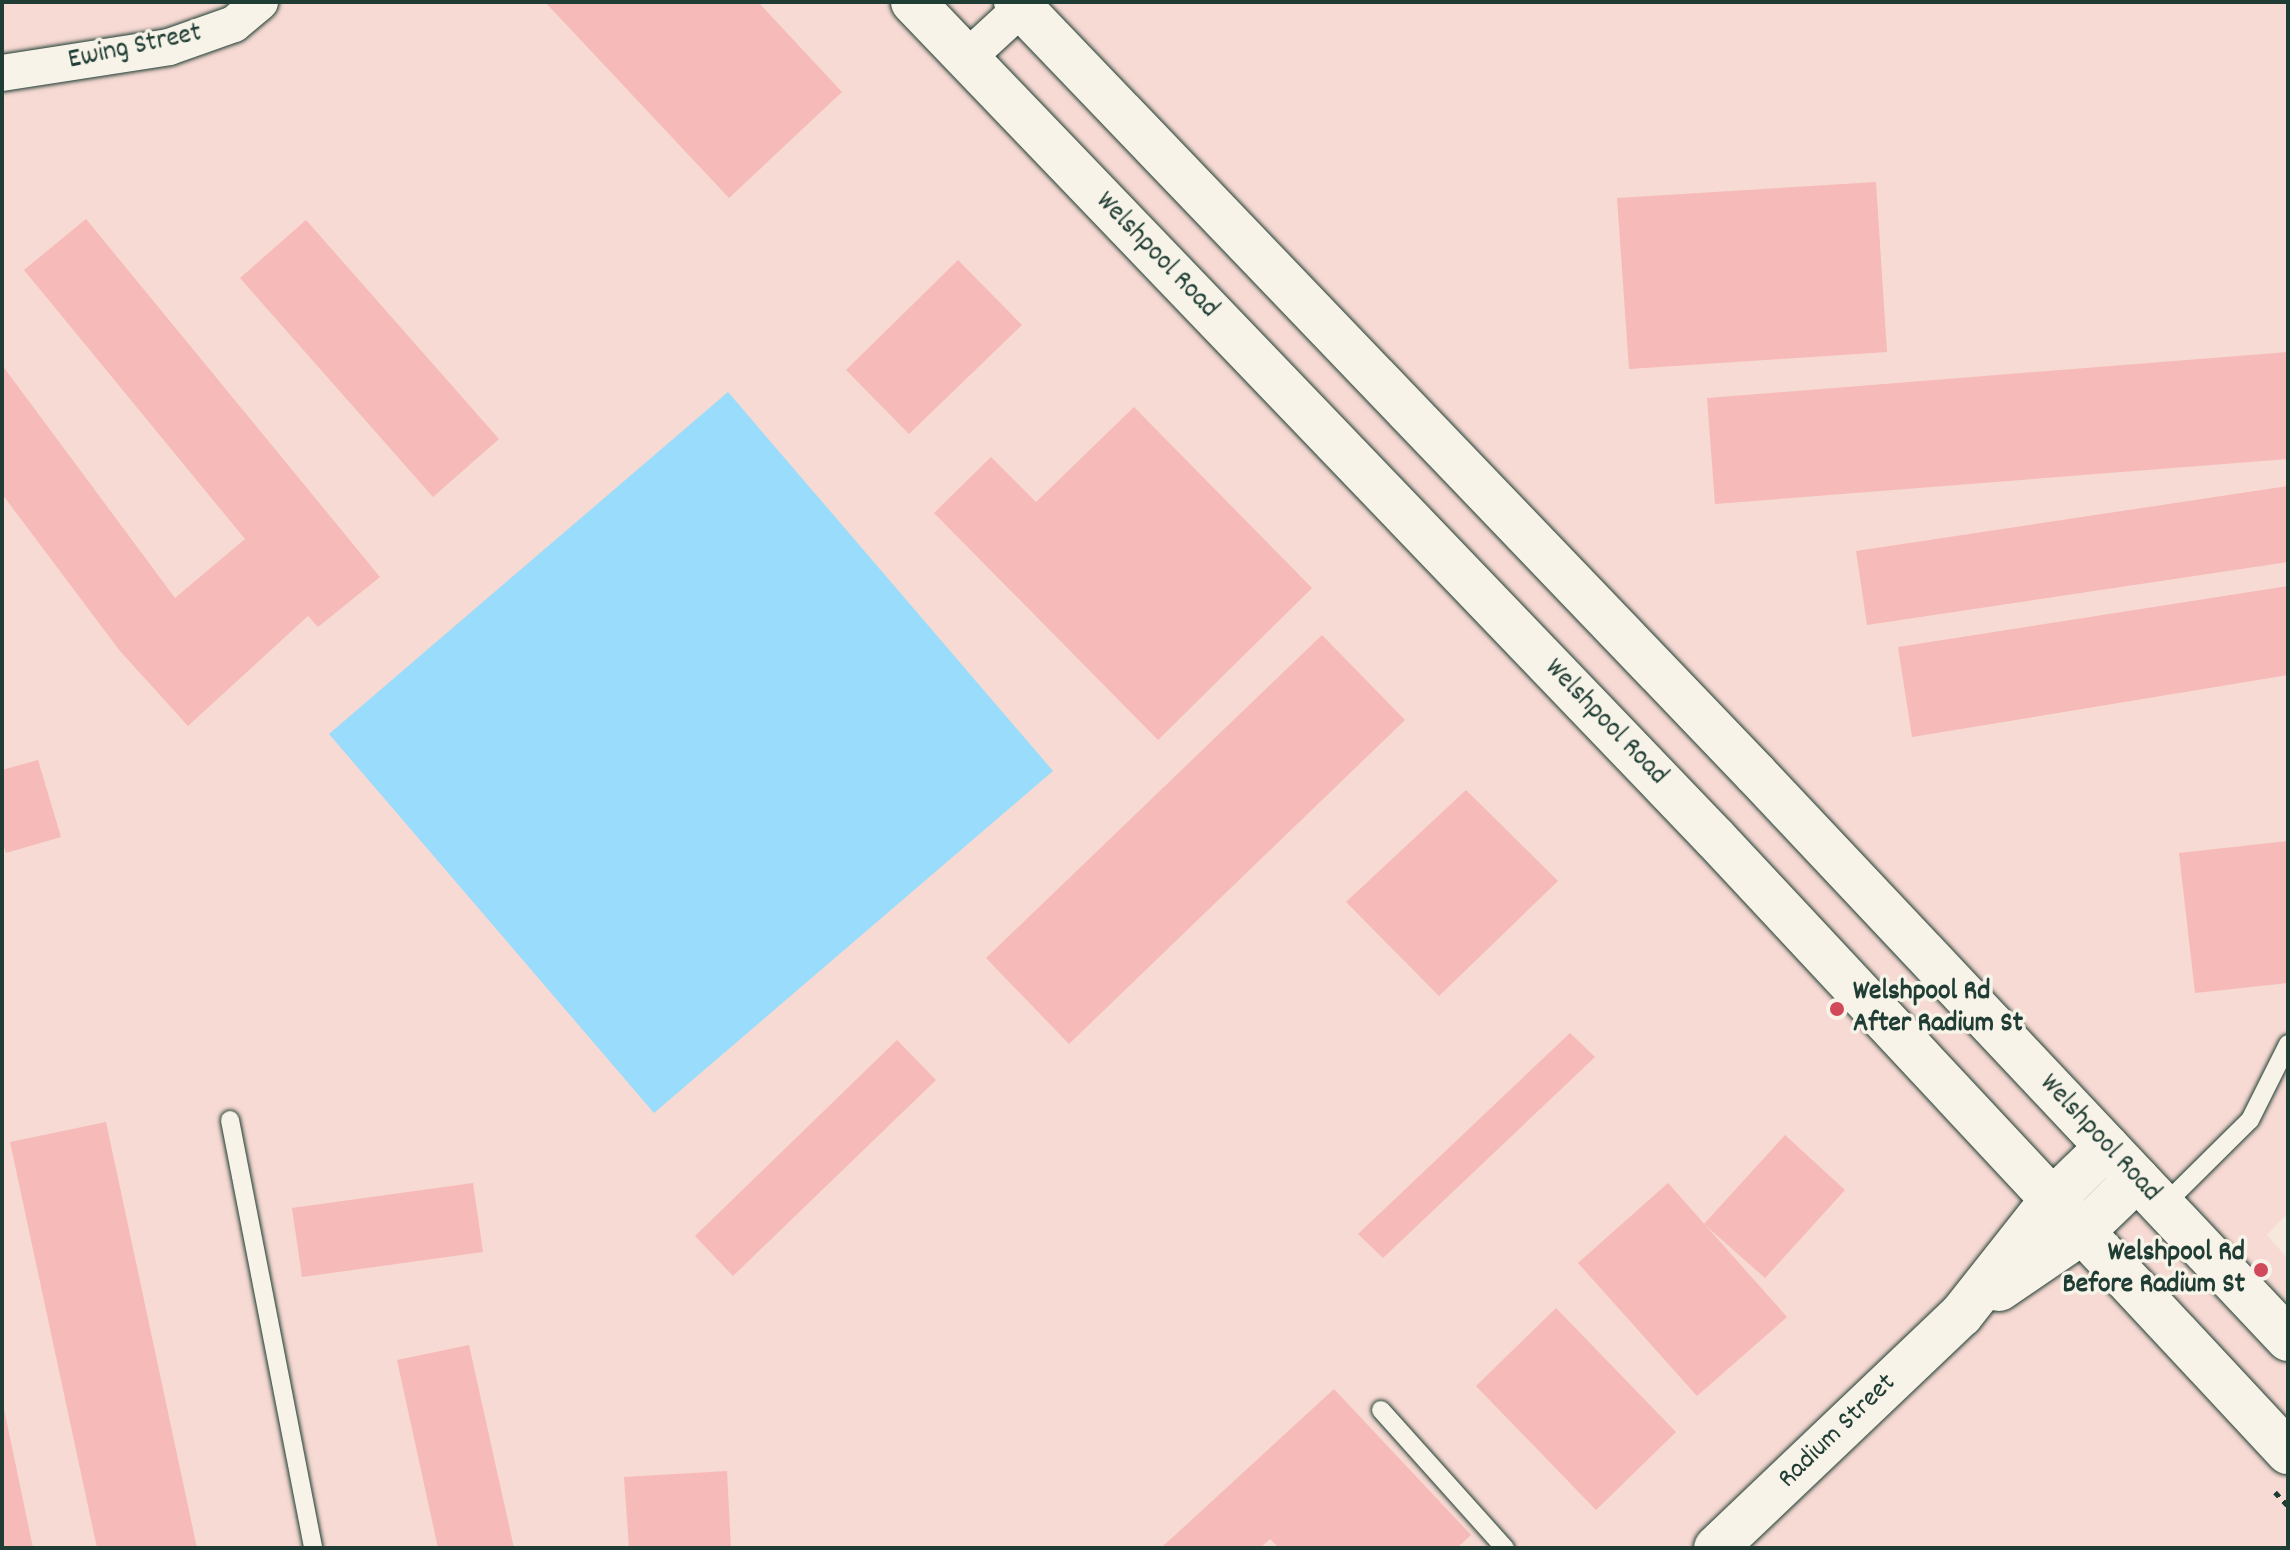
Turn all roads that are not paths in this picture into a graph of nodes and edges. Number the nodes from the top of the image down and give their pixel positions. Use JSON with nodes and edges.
{"nodes":[{"id":1,"x":260,"y":2,"type":"edge"},
{"id":2,"x":913,"y":2,"type":"edge"},
{"id":3,"x":1022,"y":4,"type":"edge"},
{"id":4,"x":967,"y":58,"type":"junction"},
{"id":5,"x":2,"y":73,"type":"edge"},
{"id":6,"x":2288,"y":1044,"type":"edge"},
{"id":7,"x":230,"y":1120,"type":"dead end"},
{"id":8,"x":2107,"y":1147,"type":"junction"},
{"id":9,"x":2150,"y":1193,"type":"junction"},
{"id":10,"x":2051,"y":1201,"type":"junction"},
{"id":11,"x":2081,"y":1233,"type":"junction"},
{"id":12,"x":1961,"y":1315,"type":"junction"},
{"id":13,"x":2288,"y":1339,"type":"edge"},
{"id":14,"x":1381,"y":1410,"type":"dead end"},
{"id":15,"x":2288,"y":1452,"type":"edge"},
{"id":16,"x":313,"y":1548,"type":"edge"},
{"id":17,"x":1505,"y":1548,"type":"edge"},
{"id":18,"x":1716,"y":1548,"type":"edge"}],
"edges":[{"from":1,"to":5,"type":"street","name":"Ewing Street"},
{"from":2,"to":4,"type":"main road","name":"Welshpool Road"},
{"from":3,"to":4,"type":"street"},
{"from":3,"to":8,"type":"main road","name":"Welshpool Road"},
{"from":4,"to":10,"type":"main road","name":"Welshpool Road"},
{"from":6,"to":9,"type":"lane"},
{"from":7,"to":16,"type":"lane"},
{"from":8,"to":9,"type":"main road","name":"Welshpool Road"},
{"from":8,"to":10,"type":"main road","name":"Radium Street"},
{"from":9,"to":11,"type":"main road","name":"Radium Street"},
{"from":9,"to":13,"type":"main road","name":"Welshpool Road"},
{"from":10,"to":11,"type":"main road","name":"Welshpool Road"},
{"from":10,"to":12,"type":"main road","name":"Radium Street"},
{"from":11,"to":12,"type":"main road","name":"Radium Street"},
{"from":11,"to":15,"type":"main road","name":"Welshpool Road"},
{"from":12,"to":18,"type":"main road","name":"Radium Street"},
{"from":14,"to":17,"type":"lane"}]}
